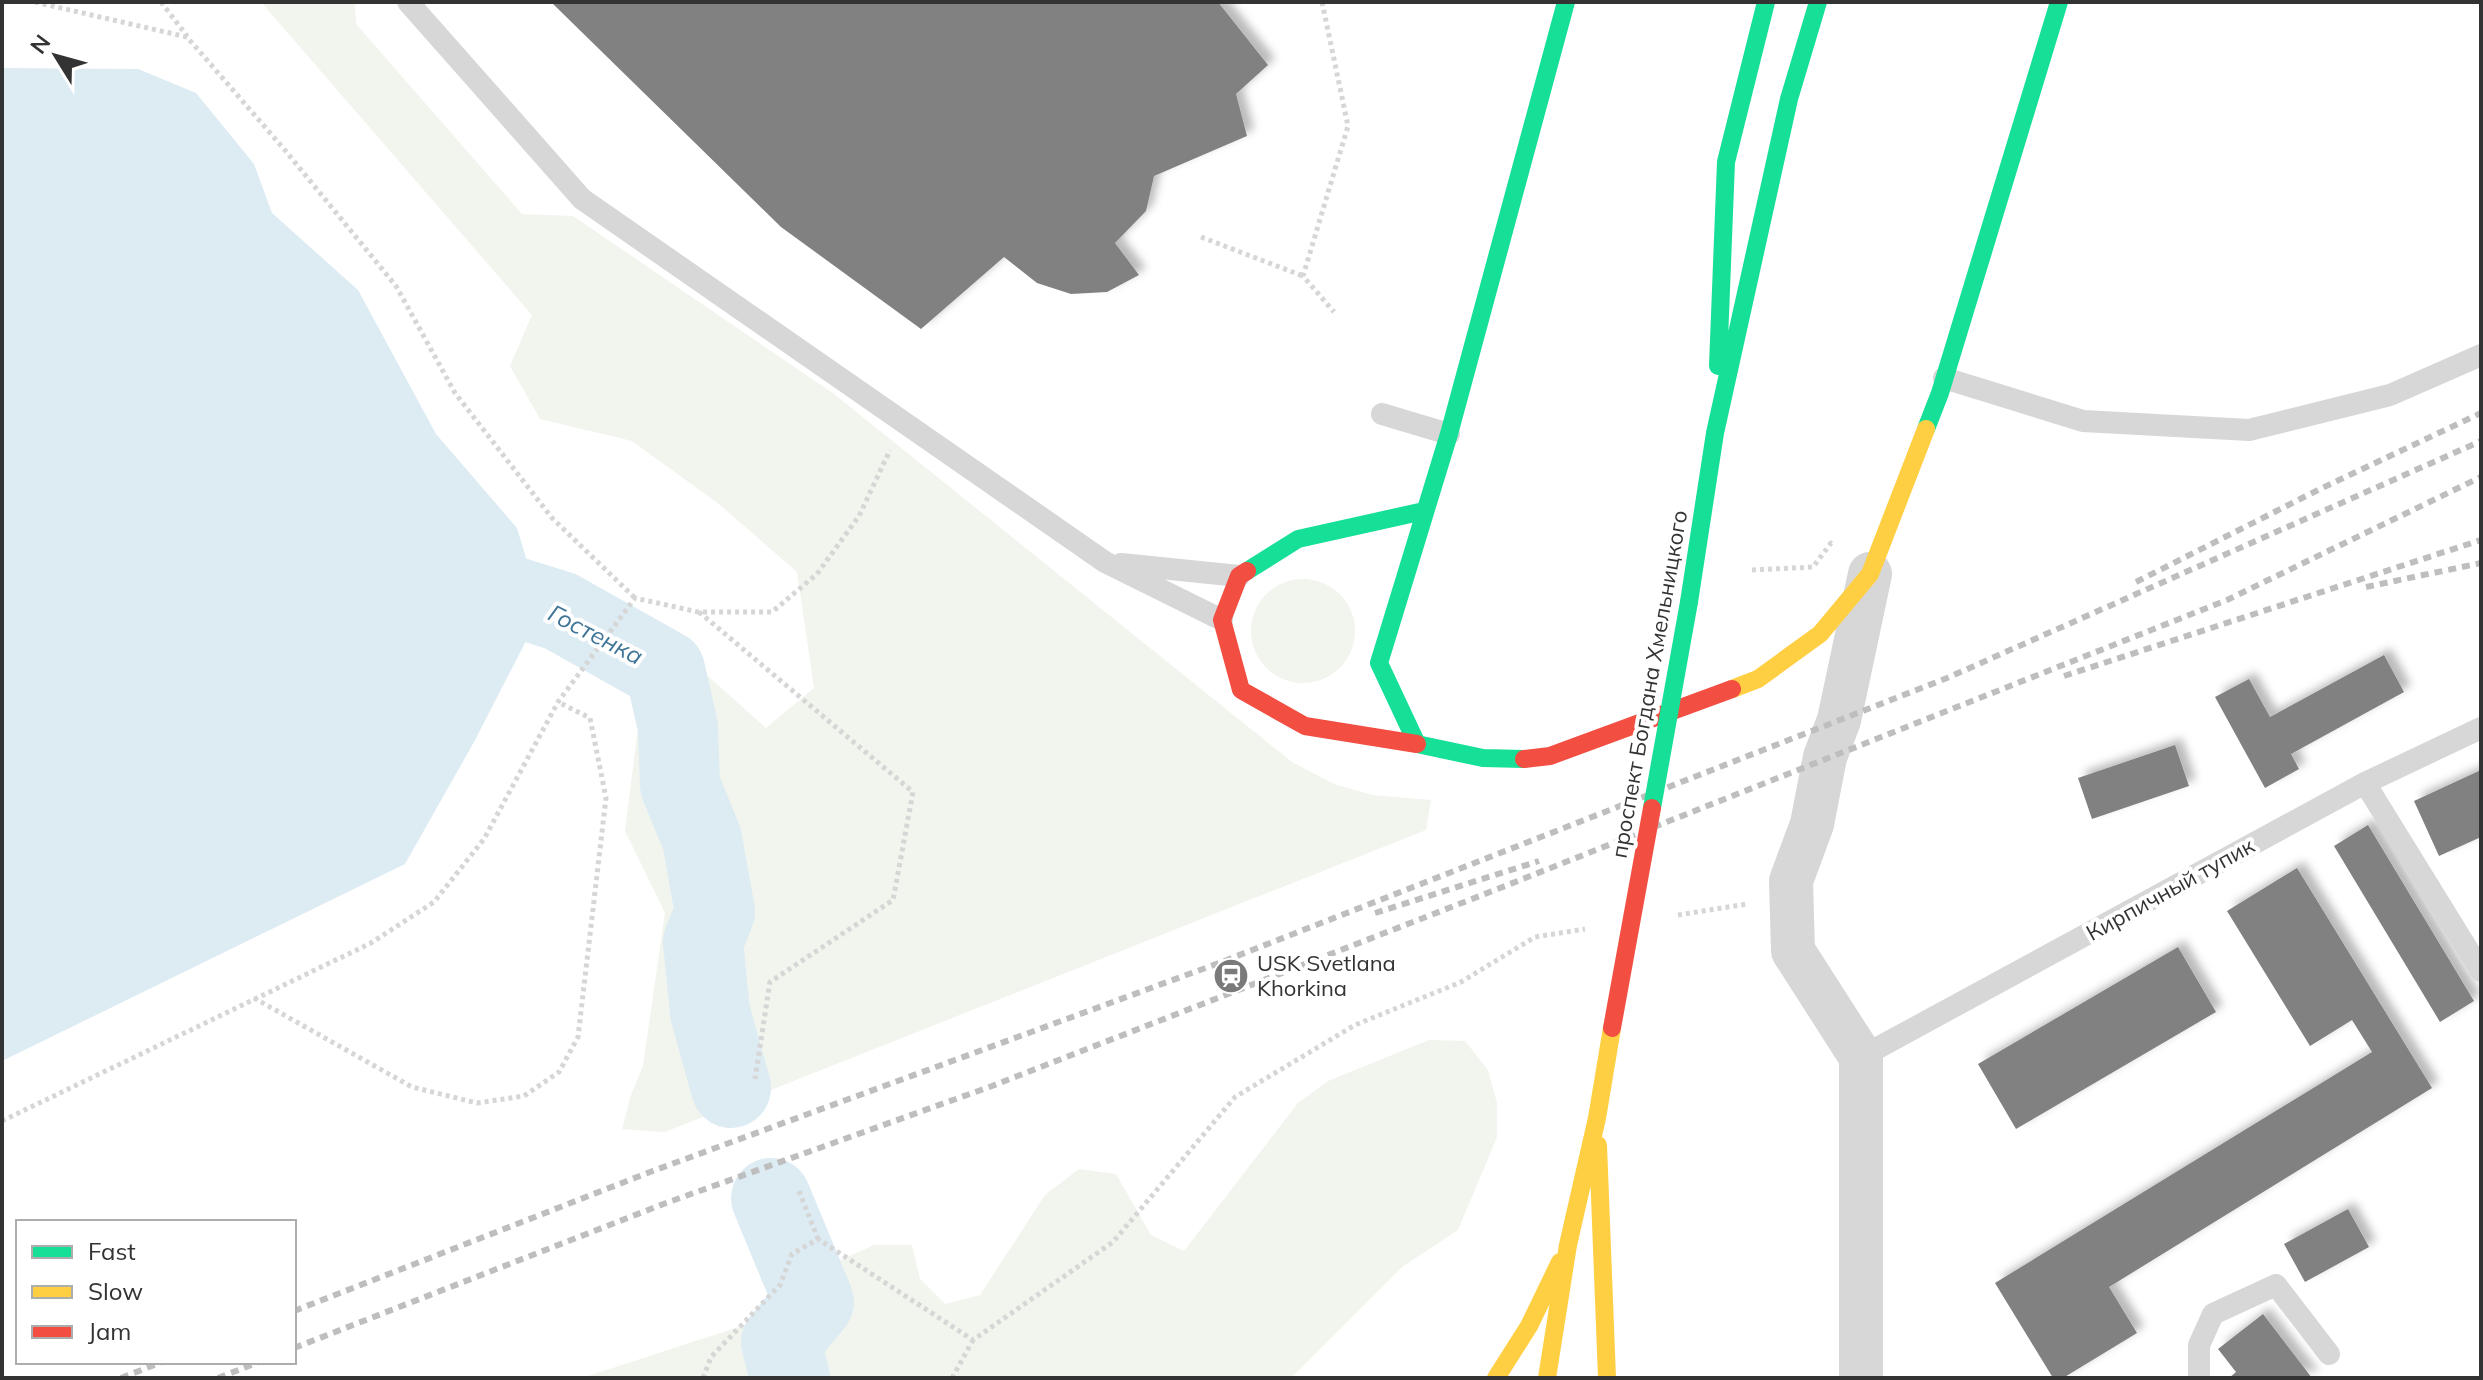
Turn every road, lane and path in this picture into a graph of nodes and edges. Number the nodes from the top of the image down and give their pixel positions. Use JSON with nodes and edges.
{"nodes":[{"id":1,"x":35,"y":2,"type":"edge"},
{"id":2,"x":161,"y":2,"type":"edge"},
{"id":3,"x":408,"y":2,"type":"edge"},
{"id":4,"x":1322,"y":2,"type":"edge"},
{"id":5,"x":1566,"y":2,"type":"edge"},
{"id":6,"x":1766,"y":2,"type":"edge"},
{"id":7,"x":1818,"y":2,"type":"edge"},
{"id":8,"x":2059,"y":2,"type":"edge"},
{"id":9,"x":187,"y":37,"type":"junction"},
{"id":10,"x":1201,"y":237,"type":"dead end"},
{"id":11,"x":1303,"y":276,"type":"junction"},
{"id":12,"x":1334,"y":312,"type":"dead end"},
{"id":13,"x":2481,"y":355,"type":"edge"},
{"id":14,"x":1944,"y":378,"type":"junction"},
{"id":15,"x":1382,"y":414,"type":"dead end"},
{"id":16,"x":903,"y":420,"type":"junction"},
{"id":17,"x":1715,"y":433,"type":"junction"},
{"id":18,"x":1449,"y":434,"type":"junction"},
{"id":19,"x":1424,"y":511,"type":"junction"},
{"id":20,"x":1831,"y":543,"type":"dead end"},
{"id":21,"x":1105,"y":562,"type":"junction"},
{"id":22,"x":1752,"y":570,"type":"dead end"},
{"id":23,"x":1870,"y":574,"type":"junction"},
{"id":24,"x":1239,"y":576,"type":"junction"},
{"id":25,"x":635,"y":598,"type":"junction"},
{"id":26,"x":698,"y":612,"type":"junction"},
{"id":27,"x":1222,"y":620,"type":"junction"},
{"id":28,"x":558,"y":702,"type":"junction"},
{"id":29,"x":2481,"y":728,"type":"edge"},
{"id":30,"x":1417,"y":744,"type":"junction"},
{"id":31,"x":2365,"y":783,"type":"junction"},
{"id":32,"x":1791,"y":881,"type":"junction"},
{"id":33,"x":1677,"y":915,"type":"dead end"},
{"id":34,"x":1598,"y":927,"type":"dead end"},
{"id":35,"x":2481,"y":971,"type":"edge"},
{"id":36,"x":253,"y":998,"type":"junction"},
{"id":37,"x":1861,"y":1057,"type":"junction"},
{"id":38,"x":755,"y":1079,"type":"dead end"},
{"id":39,"x":1597,"y":1118,"type":"junction"},
{"id":40,"x":2,"y":1121,"type":"edge"},
{"id":41,"x":799,"y":1191,"type":"dead end"},
{"id":42,"x":818,"y":1239,"type":"junction"},
{"id":43,"x":1568,"y":1245,"type":"junction"},
{"id":44,"x":973,"y":1340,"type":"junction"},
{"id":45,"x":2329,"y":1354,"type":"dead end"},
{"id":46,"x":703,"y":1378,"type":"edge"},
{"id":47,"x":952,"y":1378,"type":"edge"},
{"id":48,"x":1496,"y":1378,"type":"edge"},
{"id":49,"x":1547,"y":1378,"type":"edge"},
{"id":50,"x":1607,"y":1378,"type":"edge"},
{"id":51,"x":1861,"y":1378,"type":"edge"},
{"id":52,"x":2199,"y":1378,"type":"edge"}],
"edges":[{"from":1,"to":9,"type":"path"},
{"from":2,"to":9,"type":"path"},
{"from":3,"to":16,"type":"lane"},
{"from":4,"to":11,"type":"path"},
{"from":5,"to":18,"type":"street"},
{"from":6,"to":17,"type":"street"},
{"from":7,"to":17,"type":"street","name":"проспект Богдана Хмельницкого"},
{"from":8,"to":14,"type":"street"},
{"from":9,"to":25,"type":"path"},
{"from":10,"to":11,"type":"path"},
{"from":11,"to":12,"type":"path"},
{"from":13,"to":14,"type":"lane"},
{"from":14,"to":23,"type":"street"},
{"from":15,"to":18,"type":"lane"},
{"from":16,"to":21,"type":"lane"},
{"from":16,"to":26,"type":"path"},
{"from":17,"to":39,"type":"street","name":"проспект Богдана Хмельницкого","bridge":true},
{"from":18,"to":19,"type":"street"},
{"from":19,"to":24,"type":"street"},
{"from":19,"to":30,"type":"street"},
{"from":20,"to":22,"type":"path"},
{"from":21,"to":24,"type":"lane"},
{"from":21,"to":27,"type":"lane"},
{"from":23,"to":30,"type":"street"},
{"from":23,"to":32,"type":"street"},
{"from":24,"to":27,"type":"street"},
{"from":25,"to":26,"type":"path"},
{"from":25,"to":28,"type":"path"},
{"from":26,"to":38,"type":"path"},
{"from":27,"to":30,"type":"street"},
{"from":28,"to":36,"type":"path"},
{"from":28,"to":36,"type":"path"},
{"from":29,"to":31,"type":"lane","name":"Кирпичный тупик"},
{"from":31,"to":35,"type":"lane"},
{"from":31,"to":37,"type":"lane","name":"Кирпичный тупик"},
{"from":32,"to":33,"type":"path"},
{"from":32,"to":37,"type":"street"},
{"from":34,"to":44,"type":"path"},
{"from":36,"to":40,"type":"path"},
{"from":37,"to":51,"type":"street"},
{"from":39,"to":43,"type":"street","name":"проспект Богдана Хмельницкого"},
{"from":39,"to":50,"type":"street"},
{"from":41,"to":42,"type":"path"},
{"from":42,"to":44,"type":"path"},
{"from":42,"to":46,"type":"path"},
{"from":43,"to":48,"type":"street"},
{"from":43,"to":49,"type":"street","name":"проспект Богдана Хмельницкого"},
{"from":44,"to":47,"type":"path"},
{"from":45,"to":52,"type":"lane"}]}
